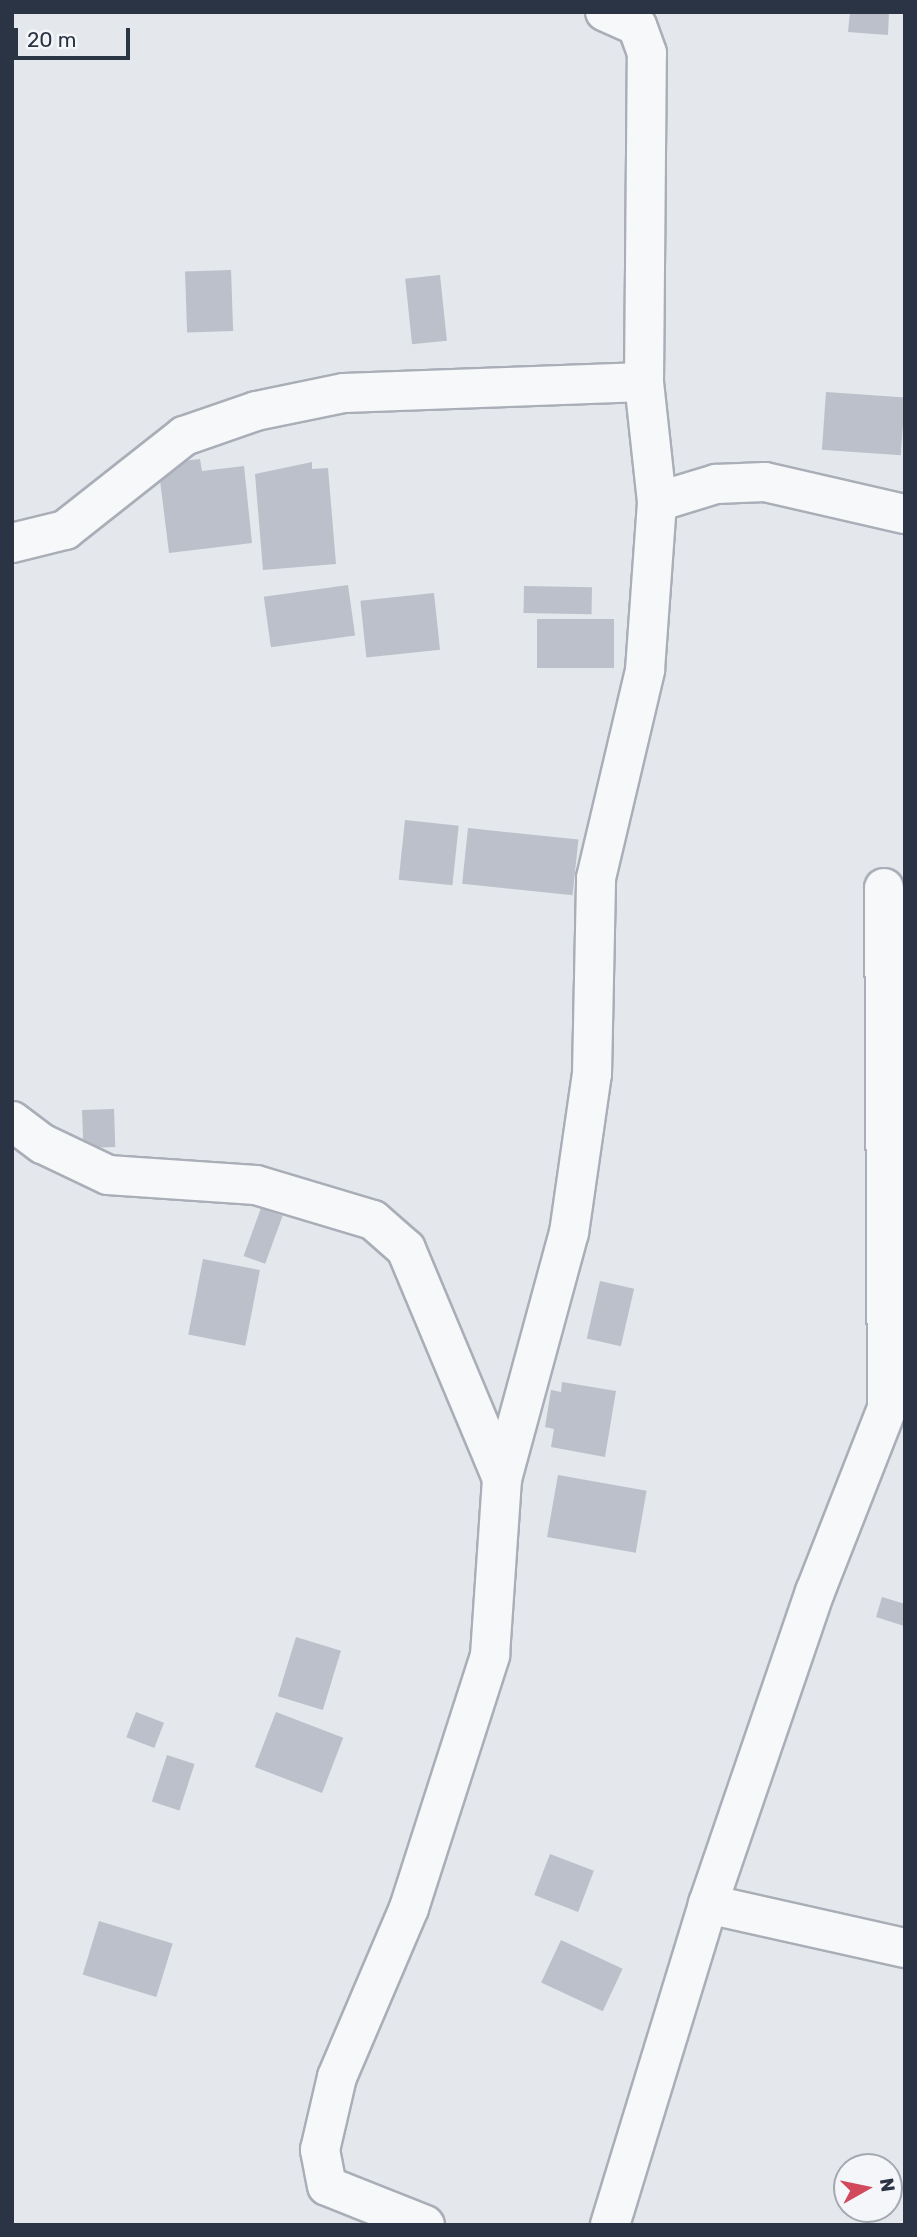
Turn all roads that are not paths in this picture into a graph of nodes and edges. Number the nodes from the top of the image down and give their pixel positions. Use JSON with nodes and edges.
{"nodes":[{"id":1,"x":605,"y":12,"type":"edge"},
{"id":2,"x":644,"y":382,"type":"junction"},
{"id":3,"x":657,"y":502,"type":"junction"},
{"id":4,"x":905,"y":514,"type":"edge"},
{"id":5,"x":12,"y":542,"type":"edge"},
{"id":6,"x":884,"y":888,"type":"dead end"},
{"id":7,"x":12,"y":1121,"type":"edge"},
{"id":8,"x":502,"y":1479,"type":"junction"},
{"id":9,"x":709,"y":1904,"type":"junction"},
{"id":10,"x":905,"y":1948,"type":"edge"},
{"id":11,"x":425,"y":2225,"type":"edge"},
{"id":12,"x":610,"y":2225,"type":"edge"}],
"edges":[{"from":1,"to":2,"type":"street"},
{"from":2,"to":3,"type":"street"},
{"from":2,"to":5,"type":"street"},
{"from":3,"to":4,"type":"street"},
{"from":3,"to":8,"type":"street"},
{"from":6,"to":9,"type":"street"},
{"from":7,"to":8,"type":"street"},
{"from":8,"to":11,"type":"street"},
{"from":9,"to":10,"type":"street"},
{"from":9,"to":12,"type":"street"}]}
